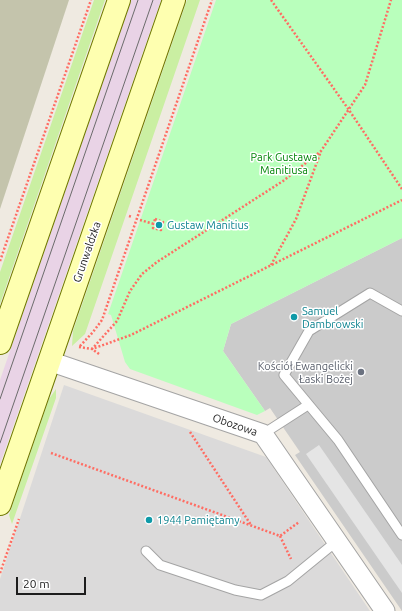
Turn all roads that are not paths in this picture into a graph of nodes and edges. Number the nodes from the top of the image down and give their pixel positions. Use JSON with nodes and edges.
{"nodes":[{"id":1,"x":119,"y":0,"type":"edge"},
{"id":2,"x":174,"y":0,"type":"edge"},
{"id":3,"x":402,"y":311,"type":"edge"},
{"id":4,"x":0,"y":342,"type":"edge"},
{"id":5,"x":49,"y":361,"type":"junction"},
{"id":6,"x":308,"y":405,"type":"junction"},
{"id":7,"x":263,"y":434,"type":"junction"},
{"id":8,"x":0,"y":504,"type":"edge"},
{"id":9,"x":402,"y":535,"type":"edge"},
{"id":10,"x":336,"y":541,"type":"junction"},
{"id":11,"x":146,"y":551,"type":"dead end"},
{"id":12,"x":385,"y":611,"type":"edge"}],
"edges":[{"from":1,"to":4,"type":"street"},
{"from":2,"to":5,"type":"street","name":"Grunwaldzka"},
{"from":3,"to":6,"type":"lane"},
{"from":5,"to":7,"type":"street","name":"Obozowa"},
{"from":5,"to":8,"type":"street","name":"Grunwaldzka"},
{"from":6,"to":7,"type":"lane"},
{"from":6,"to":9,"type":"lane"},
{"from":7,"to":10,"type":"street","name":"Obozowa"},
{"from":10,"to":11,"type":"lane"},
{"from":10,"to":12,"type":"street","name":"Obozowa"}]}
